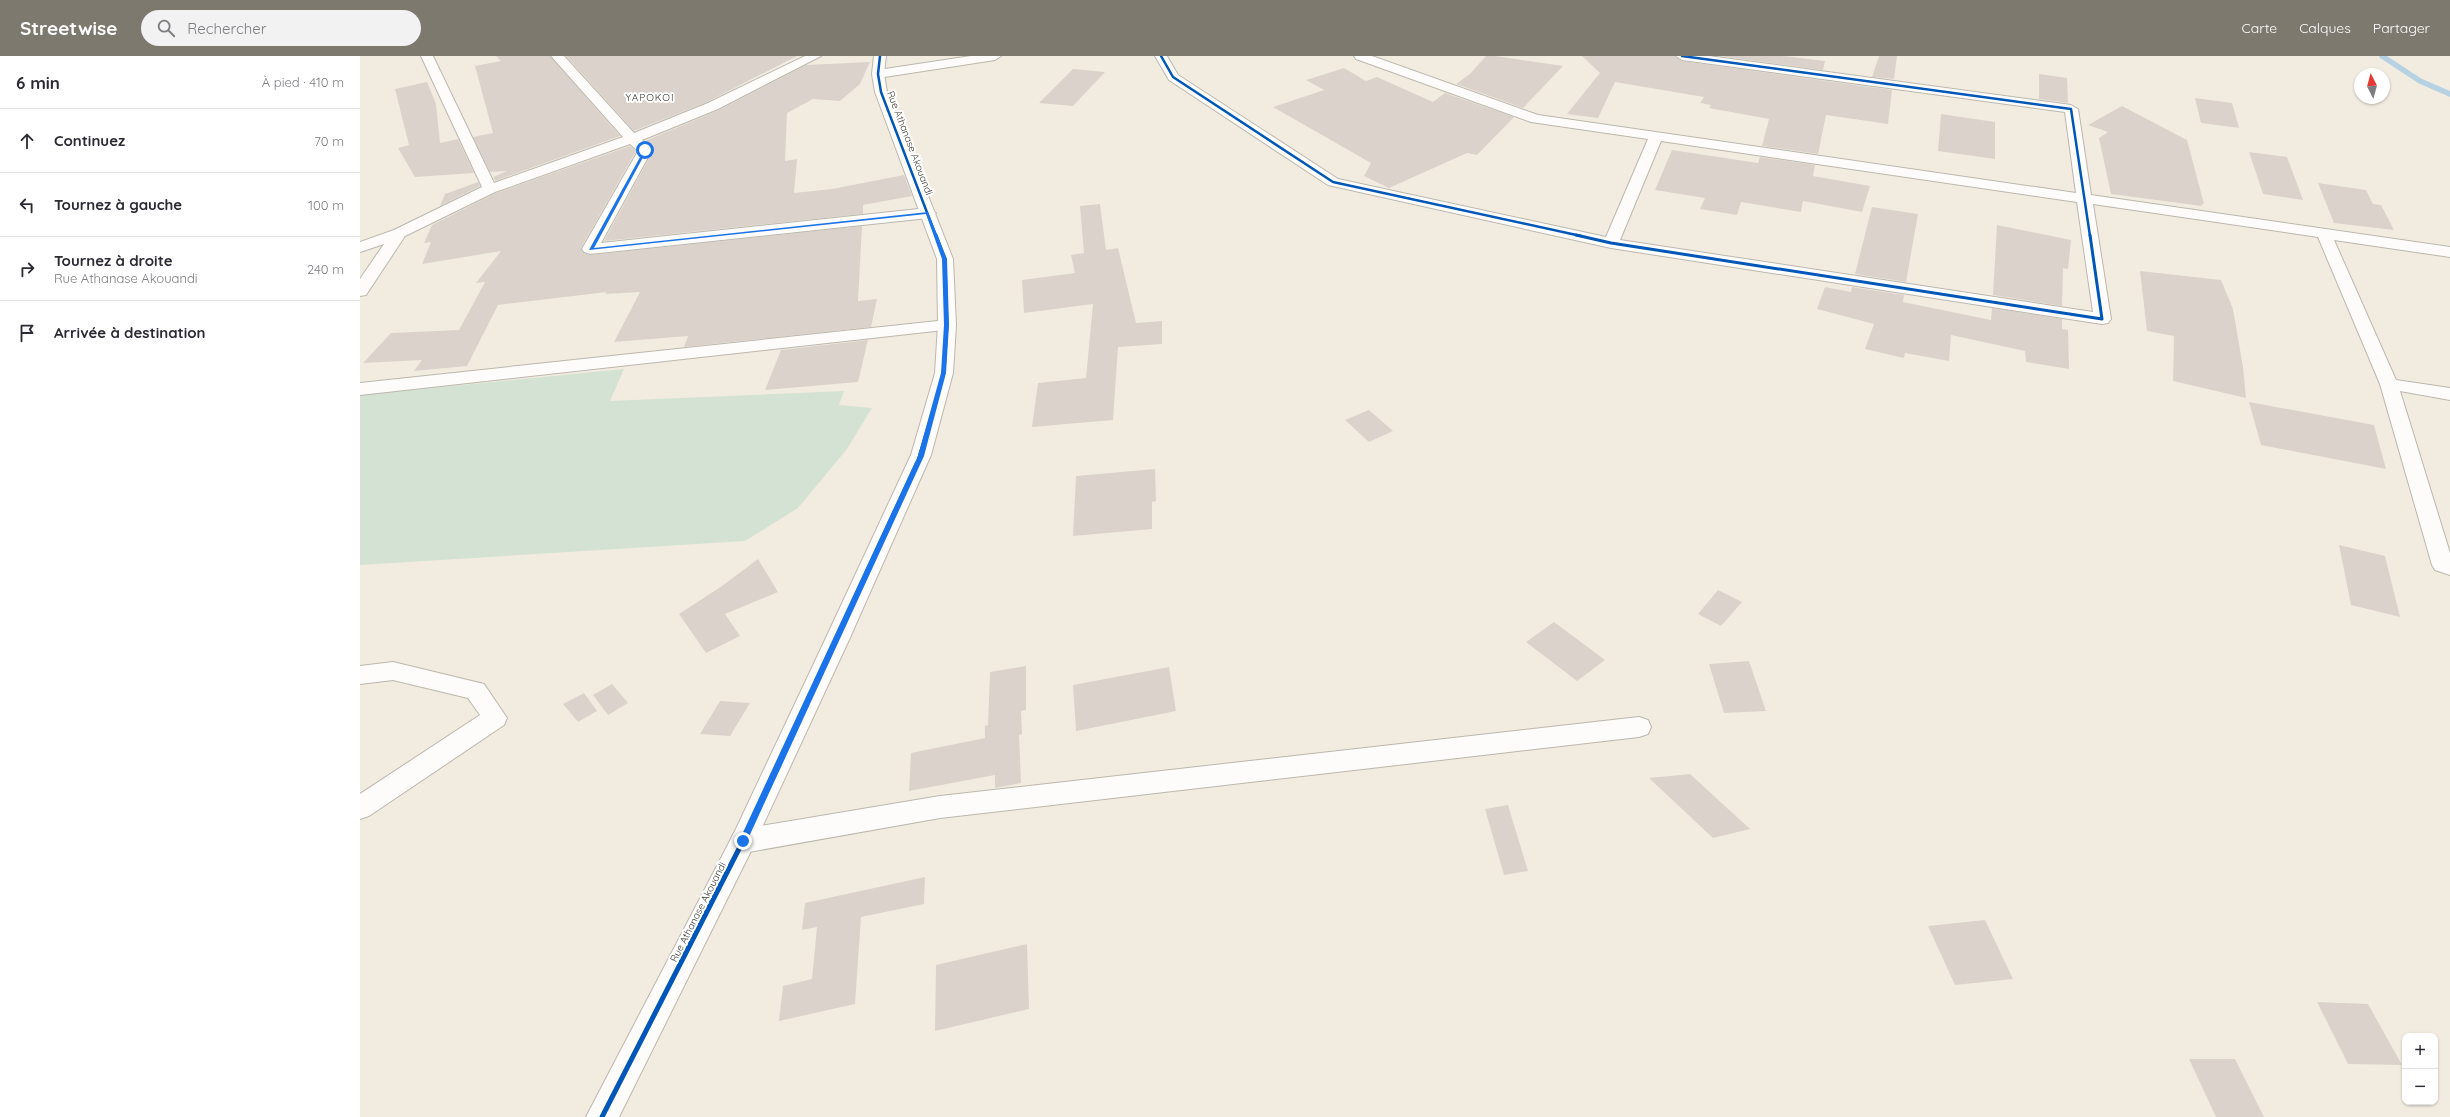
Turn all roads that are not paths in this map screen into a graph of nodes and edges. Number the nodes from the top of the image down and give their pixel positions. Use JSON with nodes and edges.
{"nodes":[{"id":1,"x":427,"y":56,"type":"edge"},
{"id":2,"x":557,"y":56,"type":"edge"},
{"id":3,"x":815,"y":56,"type":"edge"},
{"id":4,"x":995,"y":56,"type":"edge"},
{"id":5,"x":1161,"y":56,"type":"edge"},
{"id":6,"x":1360,"y":56,"type":"edge"},
{"id":7,"x":1682,"y":56,"type":"edge"},
{"id":8,"x":879,"y":65,"type":"edge"},
{"id":9,"x":1655,"y":138,"type":"junction"},
{"id":10,"x":632,"y":139,"type":"junction"},
{"id":11,"x":490,"y":189,"type":"junction"},
{"id":12,"x":2085,"y":200,"type":"junction"},
{"id":13,"x":928,"y":213,"type":"junction"},
{"id":14,"x":399,"y":233,"type":"junction"},
{"id":15,"x":2324,"y":234,"type":"junction"},
{"id":16,"x":1611,"y":243,"type":"junction"},
{"id":17,"x":360,"y":248,"type":"edge"},
{"id":18,"x":2450,"y":252,"type":"edge"},
{"id":19,"x":360,"y":291,"type":"edge"},
{"id":20,"x":947,"y":325,"type":"junction"},
{"id":21,"x":2389,"y":384,"type":"junction"},
{"id":22,"x":360,"y":389,"type":"edge"},
{"id":23,"x":2450,"y":394,"type":"edge"},
{"id":24,"x":2450,"y":567,"type":"edge"},
{"id":25,"x":360,"y":675,"type":"edge"},
{"id":26,"x":1639,"y":727,"type":"dead end"},
{"id":27,"x":360,"y":808,"type":"edge"},
{"id":28,"x":743,"y":841,"type":"junction"},
{"id":29,"x":602,"y":1117,"type":"edge"}],
"edges":[{"from":1,"to":11,"type":"street"},
{"from":2,"to":10,"type":"street"},
{"from":3,"to":10,"type":"street"},
{"from":4,"to":8,"type":"street"},
{"from":5,"to":16,"type":"street"},
{"from":6,"to":9,"type":"street"},
{"from":7,"to":12,"type":"street"},
{"from":8,"to":13,"type":"street","name":"Rue Athanase Akouandi"},
{"from":9,"to":12,"type":"street"},
{"from":9,"to":16,"type":"street"},
{"from":10,"to":11,"type":"street"},
{"from":10,"to":13,"type":"street"},
{"from":11,"to":14,"type":"street"},
{"from":12,"to":15,"type":"street"},
{"from":12,"to":16,"type":"street"},
{"from":13,"to":20,"type":"street","name":"Rue Athanase Akouandi"},
{"from":14,"to":17,"type":"street"},
{"from":14,"to":19,"type":"street"},
{"from":15,"to":18,"type":"street"},
{"from":15,"to":21,"type":"street"},
{"from":20,"to":22,"type":"street"},
{"from":20,"to":28,"type":"street","name":"Rue Athanase Akouandi"},
{"from":21,"to":23,"type":"street"},
{"from":21,"to":24,"type":"street"},
{"from":25,"to":27,"type":"street"},
{"from":26,"to":28,"type":"street"},
{"from":28,"to":29,"type":"street","name":"Rue Athanase Akouandi"}]}
